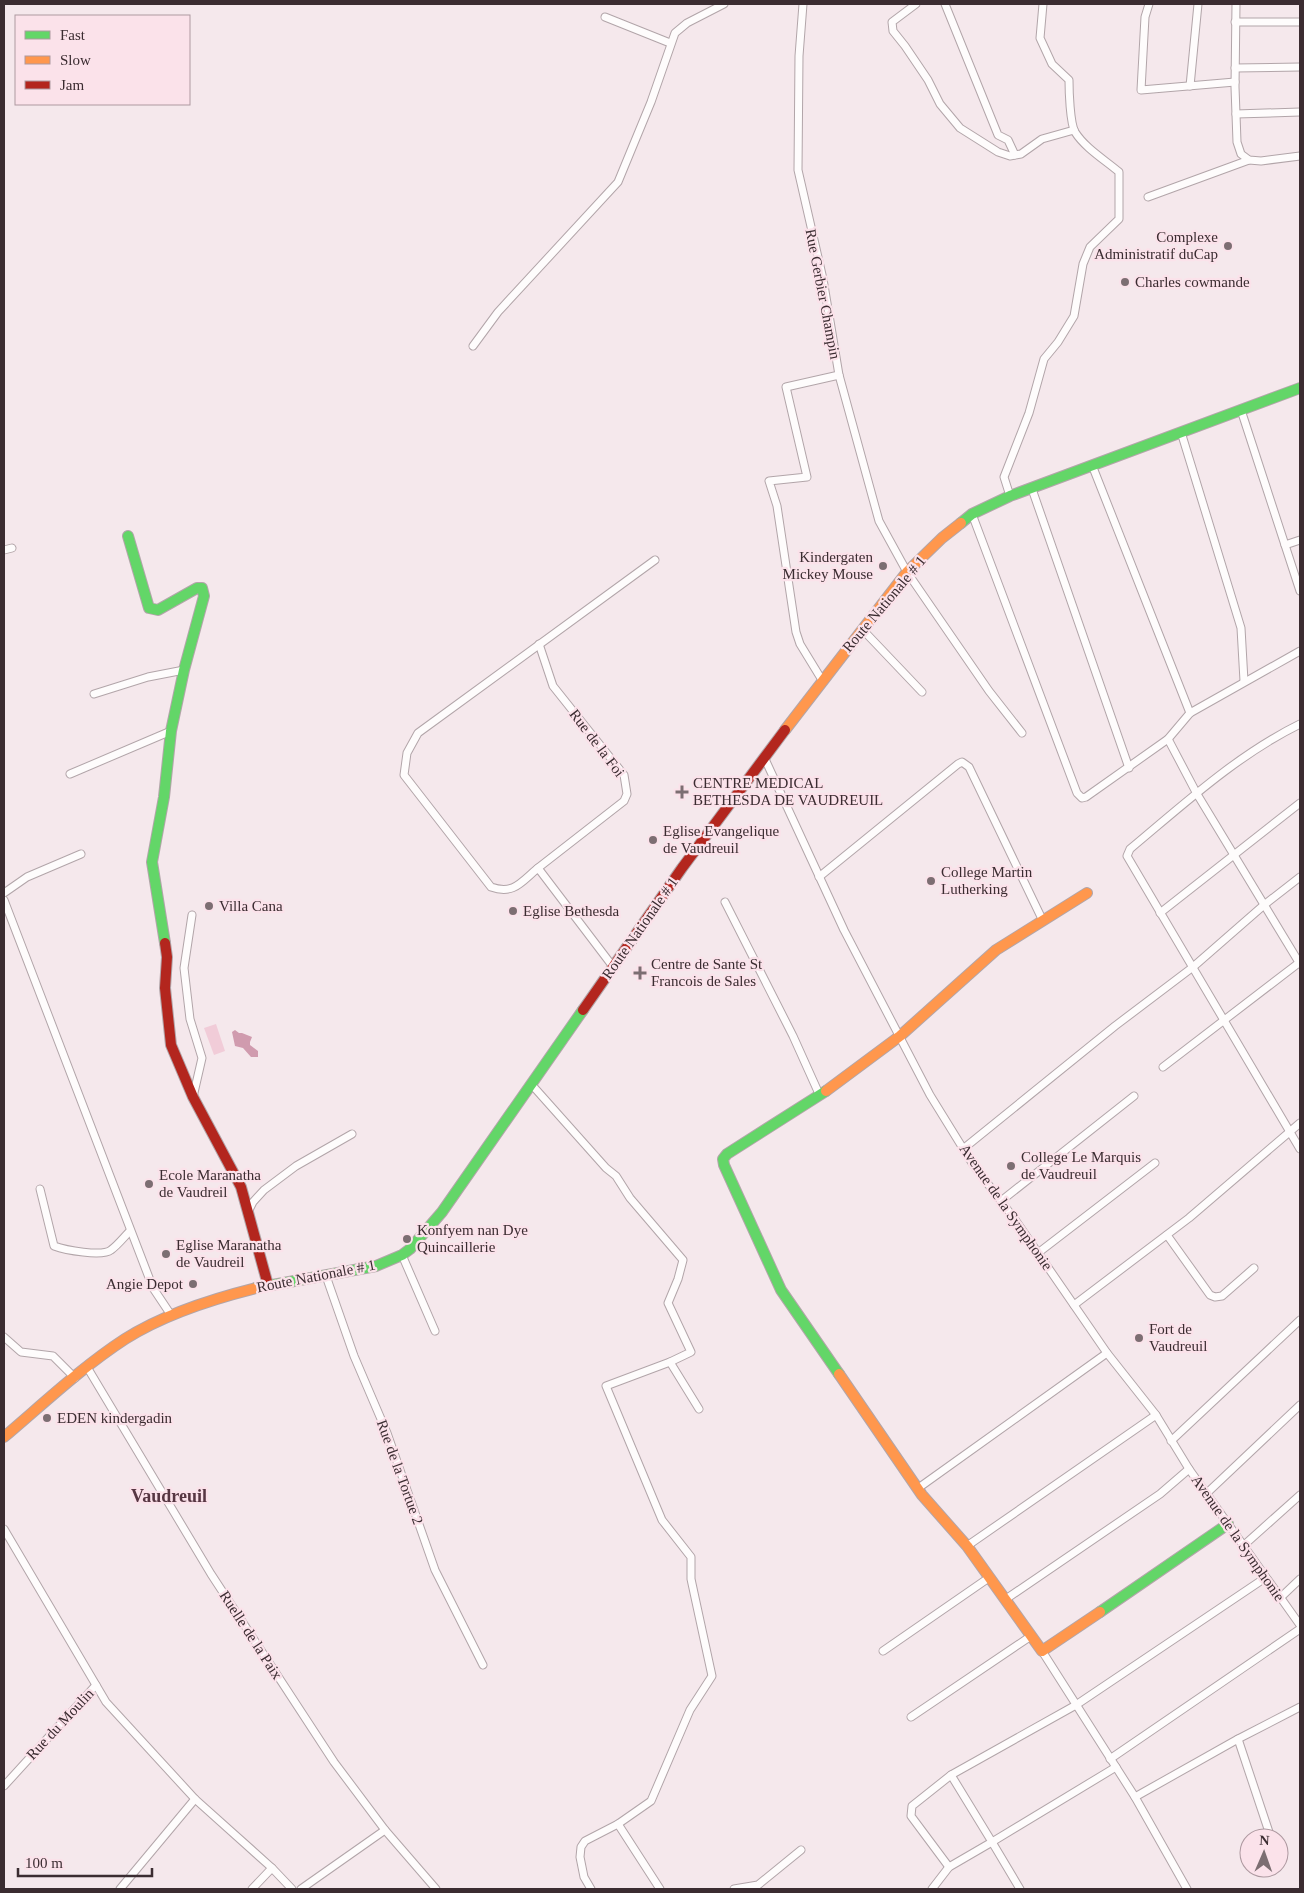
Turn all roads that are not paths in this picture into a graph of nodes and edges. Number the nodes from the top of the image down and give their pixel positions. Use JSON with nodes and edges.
{"nodes":[{"id":1,"x":724,"y":4,"type":"edge"},
{"id":2,"x":803,"y":4,"type":"edge"},
{"id":3,"x":916,"y":4,"type":"edge"},
{"id":4,"x":945,"y":4,"type":"edge"},
{"id":5,"x":1043,"y":4,"type":"edge"},
{"id":6,"x":1149,"y":4,"type":"edge"},
{"id":7,"x":1198,"y":4,"type":"edge"},
{"id":8,"x":1236,"y":4,"type":"edge"},
{"id":9,"x":715,"y":6,"type":"edge"},
{"id":10,"x":605,"y":17,"type":"dead end"},
{"id":11,"x":1235,"y":22,"type":"junction"},
{"id":12,"x":1300,"y":22,"type":"edge"},
{"id":13,"x":670,"y":43,"type":"junction"},
{"id":14,"x":1300,"y":67,"type":"edge"},
{"id":15,"x":1235,"y":68,"type":"junction"},
{"id":16,"x":1235,"y":82,"type":"junction"},
{"id":17,"x":1190,"y":86,"type":"junction"},
{"id":18,"x":1300,"y":112,"type":"edge"},
{"id":19,"x":1236,"y":114,"type":"junction"},
{"id":20,"x":1074,"y":130,"type":"junction"},
{"id":21,"x":1015,"y":155,"type":"junction"},
{"id":22,"x":1300,"y":156,"type":"edge"},
{"id":23,"x":1249,"y":160,"type":"junction"},
{"id":24,"x":1148,"y":198,"type":"dead end"},
{"id":25,"x":473,"y":346,"type":"dead end"},
{"id":26,"x":839,"y":375,"type":"junction"},
{"id":27,"x":1300,"y":388,"type":"edge"},
{"id":28,"x":1240,"y":410,"type":"junction"},
{"id":29,"x":1181,"y":432,"type":"junction"},
{"id":30,"x":1092,"y":465,"type":"junction"},
{"id":31,"x":1032,"y":489,"type":"junction"},
{"id":32,"x":1010,"y":496,"type":"junction"},
{"id":33,"x":972,"y":514,"type":"junction"},
{"id":34,"x":128,"y":536,"type":"dead end"},
{"id":35,"x":1300,"y":540,"type":"edge"},
{"id":36,"x":1285,"y":545,"type":"junction"},
{"id":37,"x":12,"y":548,"type":"dead end"},
{"id":38,"x":4,"y":550,"type":"edge"},
{"id":39,"x":655,"y":560,"type":"dead end"},
{"id":40,"x":907,"y":572,"type":"junction"},
{"id":41,"x":1300,"y":591,"type":"edge"},
{"id":42,"x":862,"y":629,"type":"junction"},
{"id":43,"x":539,"y":644,"type":"junction"},
{"id":44,"x":1300,"y":651,"type":"edge"},
{"id":45,"x":184,"y":670,"type":"junction"},
{"id":46,"x":822,"y":680,"type":"junction"},
{"id":47,"x":1244,"y":681,"type":"junction"},
{"id":48,"x":922,"y":692,"type":"dead end"},
{"id":49,"x":94,"y":694,"type":"dead end"},
{"id":50,"x":1190,"y":713,"type":"junction"},
{"id":51,"x":1300,"y":724,"type":"edge"},
{"id":52,"x":171,"y":731,"type":"junction"},
{"id":53,"x":1022,"y":733,"type":"dead end"},
{"id":54,"x":1168,"y":739,"type":"junction"},
{"id":55,"x":764,"y":758,"type":"junction"},
{"id":56,"x":1129,"y":768,"type":"junction"},
{"id":57,"x":70,"y":774,"type":"dead end"},
{"id":58,"x":1197,"y":794,"type":"junction"},
{"id":59,"x":1300,"y":803,"type":"edge"},
{"id":60,"x":81,"y":854,"type":"dead end"},
{"id":61,"x":1234,"y":855,"type":"junction"},
{"id":62,"x":538,"y":868,"type":"junction"},
{"id":63,"x":819,"y":877,"type":"junction"},
{"id":64,"x":1300,"y":877,"type":"edge"},
{"id":65,"x":4,"y":893,"type":"edge"},
{"id":66,"x":1087,"y":893,"type":"dead end"},
{"id":67,"x":4,"y":900,"type":"edge"},
{"id":68,"x":725,"y":902,"type":"dead end"},
{"id":69,"x":1264,"y":904,"type":"junction"},
{"id":70,"x":1160,"y":913,"type":"junction"},
{"id":71,"x":192,"y":915,"type":"dead end"},
{"id":72,"x":1043,"y":921,"type":"junction"},
{"id":73,"x":1300,"y":963,"type":"edge"},
{"id":74,"x":1193,"y":967,"type":"junction"},
{"id":75,"x":614,"y":968,"type":"junction"},
{"id":76,"x":1224,"y":1020,"type":"junction"},
{"id":77,"x":900,"y":1036,"type":"junction"},
{"id":78,"x":1163,"y":1067,"type":"dead end"},
{"id":79,"x":532,"y":1085,"type":"junction"},
{"id":80,"x":820,"y":1096,"type":"junction"},
{"id":81,"x":1134,"y":1096,"type":"dead end"},
{"id":82,"x":193,"y":1097,"type":"junction"},
{"id":83,"x":1300,"y":1123,"type":"edge"},
{"id":84,"x":1289,"y":1132,"type":"junction"},
{"id":85,"x":352,"y":1134,"type":"dead end"},
{"id":86,"x":964,"y":1149,"type":"junction"},
{"id":87,"x":1300,"y":1150,"type":"edge"},
{"id":88,"x":1155,"y":1163,"type":"dead end"},
{"id":89,"x":40,"y":1189,"type":"dead end"},
{"id":90,"x":1001,"y":1201,"type":"junction"},
{"id":91,"x":248,"y":1213,"type":"junction"},
{"id":92,"x":130,"y":1231,"type":"junction"},
{"id":93,"x":1167,"y":1235,"type":"junction"},
{"id":94,"x":1038,"y":1253,"type":"junction"},
{"id":95,"x":402,"y":1255,"type":"junction"},
{"id":96,"x":1254,"y":1268,"type":"dead end"},
{"id":97,"x":326,"y":1276,"type":"junction"},
{"id":98,"x":268,"y":1285,"type":"junction"},
{"id":99,"x":1074,"y":1305,"type":"junction"},
{"id":100,"x":171,"y":1315,"type":"junction"},
{"id":101,"x":1300,"y":1320,"type":"edge"},
{"id":102,"x":435,"y":1331,"type":"dead end"},
{"id":103,"x":4,"y":1337,"type":"edge"},
{"id":104,"x":1107,"y":1353,"type":"junction"},
{"id":105,"x":670,"y":1362,"type":"junction"},
{"id":106,"x":88,"y":1367,"type":"junction"},
{"id":107,"x":75,"y":1378,"type":"junction"},
{"id":108,"x":1300,"y":1405,"type":"edge"},
{"id":109,"x":699,"y":1409,"type":"dead end"},
{"id":110,"x":1156,"y":1415,"type":"junction"},
{"id":111,"x":4,"y":1437,"type":"edge"},
{"id":112,"x":1171,"y":1441,"type":"junction"},
{"id":113,"x":1189,"y":1469,"type":"junction"},
{"id":114,"x":917,"y":1489,"type":"junction"},
{"id":115,"x":1207,"y":1493,"type":"junction"},
{"id":116,"x":1300,"y":1495,"type":"edge"},
{"id":117,"x":1228,"y":1524,"type":"junction"},
{"id":118,"x":4,"y":1529,"type":"edge"},
{"id":119,"x":967,"y":1546,"type":"junction"},
{"id":120,"x":1243,"y":1546,"type":"junction"},
{"id":121,"x":990,"y":1577,"type":"junction"},
{"id":122,"x":1265,"y":1578,"type":"junction"},
{"id":123,"x":1300,"y":1579,"type":"edge"},
{"id":124,"x":1280,"y":1598,"type":"junction"},
{"id":125,"x":1006,"y":1599,"type":"junction"},
{"id":126,"x":1300,"y":1625,"type":"edge"},
{"id":127,"x":1300,"y":1629,"type":"edge"},
{"id":128,"x":1031,"y":1636,"type":"junction"},
{"id":129,"x":883,"y":1651,"type":"dead end"},
{"id":130,"x":1042,"y":1651,"type":"junction"},
{"id":131,"x":483,"y":1665,"type":"dead end"},
{"id":132,"x":96,"y":1685,"type":"junction"},
{"id":133,"x":1076,"y":1705,"type":"junction"},
{"id":134,"x":1300,"y":1707,"type":"edge"},
{"id":135,"x":911,"y":1717,"type":"dead end"},
{"id":136,"x":1238,"y":1739,"type":"junction"},
{"id":137,"x":1110,"y":1759,"type":"junction"},
{"id":138,"x":1116,"y":1767,"type":"junction"},
{"id":139,"x":951,"y":1775,"type":"junction"},
{"id":140,"x":4,"y":1786,"type":"edge"},
{"id":141,"x":1135,"y":1798,"type":"junction"},
{"id":142,"x":195,"y":1799,"type":"junction"},
{"id":143,"x":618,"y":1824,"type":"junction"},
{"id":144,"x":1268,"y":1828,"type":"edge"},
{"id":145,"x":385,"y":1830,"type":"junction"},
{"id":146,"x":992,"y":1842,"type":"junction"},
{"id":147,"x":802,"y":1850,"type":"dead end"},
{"id":148,"x":949,"y":1867,"type":"junction"},
{"id":149,"x":272,"y":1868,"type":"junction"},
{"id":150,"x":120,"y":1889,"type":"edge"},
{"id":151,"x":252,"y":1889,"type":"edge"},
{"id":152,"x":292,"y":1889,"type":"edge"},
{"id":153,"x":302,"y":1889,"type":"edge"},
{"id":154,"x":436,"y":1889,"type":"edge"},
{"id":155,"x":591,"y":1889,"type":"edge"},
{"id":156,"x":660,"y":1889,"type":"edge"},
{"id":157,"x":734,"y":1889,"type":"edge"},
{"id":158,"x":932,"y":1889,"type":"edge"},
{"id":159,"x":1020,"y":1889,"type":"edge"},
{"id":160,"x":1188,"y":1889,"type":"edge"}],
"edges":[{"from":1,"to":9,"type":"street"},
{"from":2,"to":26,"type":"street","name":"Rue Gerbier Champin"},
{"from":3,"to":21,"type":"street"},
{"from":4,"to":21,"type":"street"},
{"from":5,"to":20,"type":"street"},
{"from":6,"to":17,"type":"street"},
{"from":7,"to":17,"type":"street"},
{"from":8,"to":11,"type":"street"},
{"from":9,"to":13,"type":"street"},
{"from":10,"to":13,"type":"street"},
{"from":11,"to":12,"type":"street"},
{"from":11,"to":15,"type":"street"},
{"from":13,"to":25,"type":"street"},
{"from":14,"to":15,"type":"street"},
{"from":15,"to":16,"type":"street"},
{"from":16,"to":17,"type":"street"},
{"from":16,"to":19,"type":"street"},
{"from":18,"to":19,"type":"street"},
{"from":19,"to":23,"type":"street"},
{"from":20,"to":21,"type":"street"},
{"from":20,"to":32,"type":"street"},
{"from":22,"to":23,"type":"street"},
{"from":23,"to":24,"type":"street"},
{"from":26,"to":40,"type":"street","name":"Rue Gerbier Champin"},
{"from":26,"to":46,"type":"street"},
{"from":27,"to":28,"type":"street","name":"Route Nationale # 1"},
{"from":28,"to":29,"type":"street","name":"Route Nationale # 1"},
{"from":28,"to":36,"type":"street"},
{"from":29,"to":30,"type":"street","name":"Route Nationale # 1"},
{"from":29,"to":47,"type":"street"},
{"from":30,"to":31,"type":"street","name":"Route Nationale # 1"},
{"from":30,"to":50,"type":"street"},
{"from":31,"to":32,"type":"street","name":"Route Nationale # 1"},
{"from":31,"to":56,"type":"street"},
{"from":32,"to":33,"type":"street","name":"Route Nationale # 1"},
{"from":33,"to":40,"type":"street","name":"Route Nationale # 1"},
{"from":33,"to":56,"type":"street"},
{"from":34,"to":45,"type":"street"},
{"from":35,"to":36,"type":"street"},
{"from":36,"to":41,"type":"street"},
{"from":37,"to":38,"type":"street"},
{"from":39,"to":43,"type":"street"},
{"from":40,"to":42,"type":"street","name":"Route Nationale # 1"},
{"from":40,"to":53,"type":"street","name":"Rue Gerbier Champin"},
{"from":42,"to":46,"type":"street","name":"Route Nationale # 1"},
{"from":42,"to":48,"type":"street"},
{"from":43,"to":62,"type":"street","name":"Rue de la Foi"},
{"from":43,"to":62,"type":"street"},
{"from":44,"to":47,"type":"street"},
{"from":45,"to":49,"type":"street"},
{"from":45,"to":52,"type":"street"},
{"from":46,"to":55,"type":"street","name":"Route Nationale # 1"},
{"from":47,"to":50,"type":"street"},
{"from":50,"to":54,"type":"street"},
{"from":51,"to":58,"type":"street"},
{"from":52,"to":57,"type":"street"},
{"from":52,"to":82,"type":"street"},
{"from":54,"to":56,"type":"street"},
{"from":54,"to":58,"type":"street"},
{"from":55,"to":63,"type":"street","name":"Avenue de la Symphonie"},
{"from":55,"to":75,"type":"street","name":"Route Nationale # 1"},
{"from":58,"to":61,"type":"street"},
{"from":58,"to":70,"type":"street"},
{"from":59,"to":61,"type":"street"},
{"from":60,"to":65,"type":"street"},
{"from":61,"to":69,"type":"street"},
{"from":61,"to":70,"type":"street"},
{"from":62,"to":75,"type":"street"},
{"from":63,"to":72,"type":"street"},
{"from":63,"to":77,"type":"street","name":"Avenue de la Symphonie"},
{"from":64,"to":69,"type":"street"},
{"from":66,"to":72,"type":"street"},
{"from":67,"to":92,"type":"street"},
{"from":68,"to":80,"type":"street"},
{"from":69,"to":73,"type":"street"},
{"from":69,"to":74,"type":"street"},
{"from":70,"to":74,"type":"street"},
{"from":71,"to":82,"type":"street"},
{"from":72,"to":77,"type":"street"},
{"from":73,"to":76,"type":"street"},
{"from":74,"to":76,"type":"street"},
{"from":74,"to":86,"type":"street"},
{"from":75,"to":79,"type":"street","name":"Route Nationale # 1"},
{"from":76,"to":78,"type":"street"},
{"from":76,"to":84,"type":"street"},
{"from":77,"to":80,"type":"street"},
{"from":77,"to":86,"type":"street","name":"Avenue de la Symphonie"},
{"from":79,"to":95,"type":"street","name":"Route Nationale # 1"},
{"from":79,"to":105,"type":"street"},
{"from":80,"to":114,"type":"street"},
{"from":81,"to":90,"type":"street"},
{"from":82,"to":91,"type":"street"},
{"from":83,"to":84,"type":"street"},
{"from":84,"to":87,"type":"street"},
{"from":84,"to":93,"type":"street"},
{"from":85,"to":91,"type":"street"},
{"from":86,"to":90,"type":"street","name":"Avenue de la Symphonie"},
{"from":88,"to":94,"type":"street"},
{"from":89,"to":92,"type":"street"},
{"from":90,"to":94,"type":"street","name":"Avenue de la Symphonie"},
{"from":91,"to":98,"type":"street"},
{"from":92,"to":100,"type":"street"},
{"from":93,"to":96,"type":"street"},
{"from":93,"to":99,"type":"street"},
{"from":94,"to":99,"type":"street","name":"Avenue de la Symphonie"},
{"from":95,"to":97,"type":"street","name":"Route Nationale # 1"},
{"from":95,"to":102,"type":"street"},
{"from":97,"to":98,"type":"street","name":"Route Nationale # 1"},
{"from":97,"to":131,"type":"street","name":"Rue de la Tortue 2"},
{"from":98,"to":100,"type":"street","name":"Route Nationale # 1"},
{"from":99,"to":104,"type":"street","name":"Avenue de la Symphonie"},
{"from":100,"to":106,"type":"street","name":"Route Nationale # 1"},
{"from":101,"to":112,"type":"street"},
{"from":103,"to":107,"type":"street"},
{"from":104,"to":110,"type":"street","name":"Avenue de la Symphonie"},
{"from":104,"to":114,"type":"street"},
{"from":105,"to":109,"type":"street"},
{"from":105,"to":143,"type":"street"},
{"from":106,"to":107,"type":"street","name":"Route Nationale # 1"},
{"from":106,"to":145,"type":"street","name":"Ruelle de la Paix"},
{"from":107,"to":111,"type":"street","name":"Route Nationale # 1"},
{"from":108,"to":115,"type":"street"},
{"from":110,"to":112,"type":"street","name":"Avenue de la Symphonie"},
{"from":110,"to":119,"type":"street"},
{"from":112,"to":113,"type":"street","name":"Avenue de la Symphonie"},
{"from":113,"to":115,"type":"street","name":"Avenue de la Symphonie"},
{"from":113,"to":125,"type":"street"},
{"from":114,"to":119,"type":"street"},
{"from":115,"to":117,"type":"street","name":"Avenue de la Symphonie"},
{"from":116,"to":120,"type":"street"},
{"from":117,"to":120,"type":"street","name":"Avenue de la Symphonie"},
{"from":117,"to":130,"type":"street"},
{"from":118,"to":132,"type":"street"},
{"from":119,"to":121,"type":"street"},
{"from":120,"to":122,"type":"street","name":"Avenue de la Symphonie"},
{"from":121,"to":125,"type":"street"},
{"from":121,"to":129,"type":"street"},
{"from":122,"to":124,"type":"street","name":"Avenue de la Symphonie"},
{"from":122,"to":133,"type":"street"},
{"from":123,"to":124,"type":"street"},
{"from":124,"to":126,"type":"street","name":"Avenue de la Symphonie"},
{"from":125,"to":128,"type":"street"},
{"from":127,"to":137,"type":"street"},
{"from":128,"to":130,"type":"street"},
{"from":128,"to":135,"type":"street"},
{"from":130,"to":133,"type":"street"},
{"from":132,"to":140,"type":"street","name":"Rue du Moulin"},
{"from":132,"to":142,"type":"street"},
{"from":133,"to":137,"type":"street"},
{"from":133,"to":139,"type":"street"},
{"from":134,"to":136,"type":"street"},
{"from":136,"to":141,"type":"street"},
{"from":136,"to":144,"type":"street"},
{"from":137,"to":138,"type":"street"},
{"from":138,"to":141,"type":"street"},
{"from":138,"to":146,"type":"street"},
{"from":139,"to":146,"type":"street"},
{"from":139,"to":148,"type":"street"},
{"from":141,"to":160,"type":"street"},
{"from":142,"to":149,"type":"street"},
{"from":142,"to":150,"type":"street"},
{"from":143,"to":155,"type":"street"},
{"from":143,"to":156,"type":"street"},
{"from":145,"to":153,"type":"street"},
{"from":145,"to":154,"type":"street","name":"Ruelle de la Paix"},
{"from":146,"to":148,"type":"street"},
{"from":146,"to":159,"type":"street"},
{"from":147,"to":157,"type":"street"},
{"from":148,"to":158,"type":"street"},
{"from":149,"to":151,"type":"street"},
{"from":149,"to":152,"type":"street"}]}
